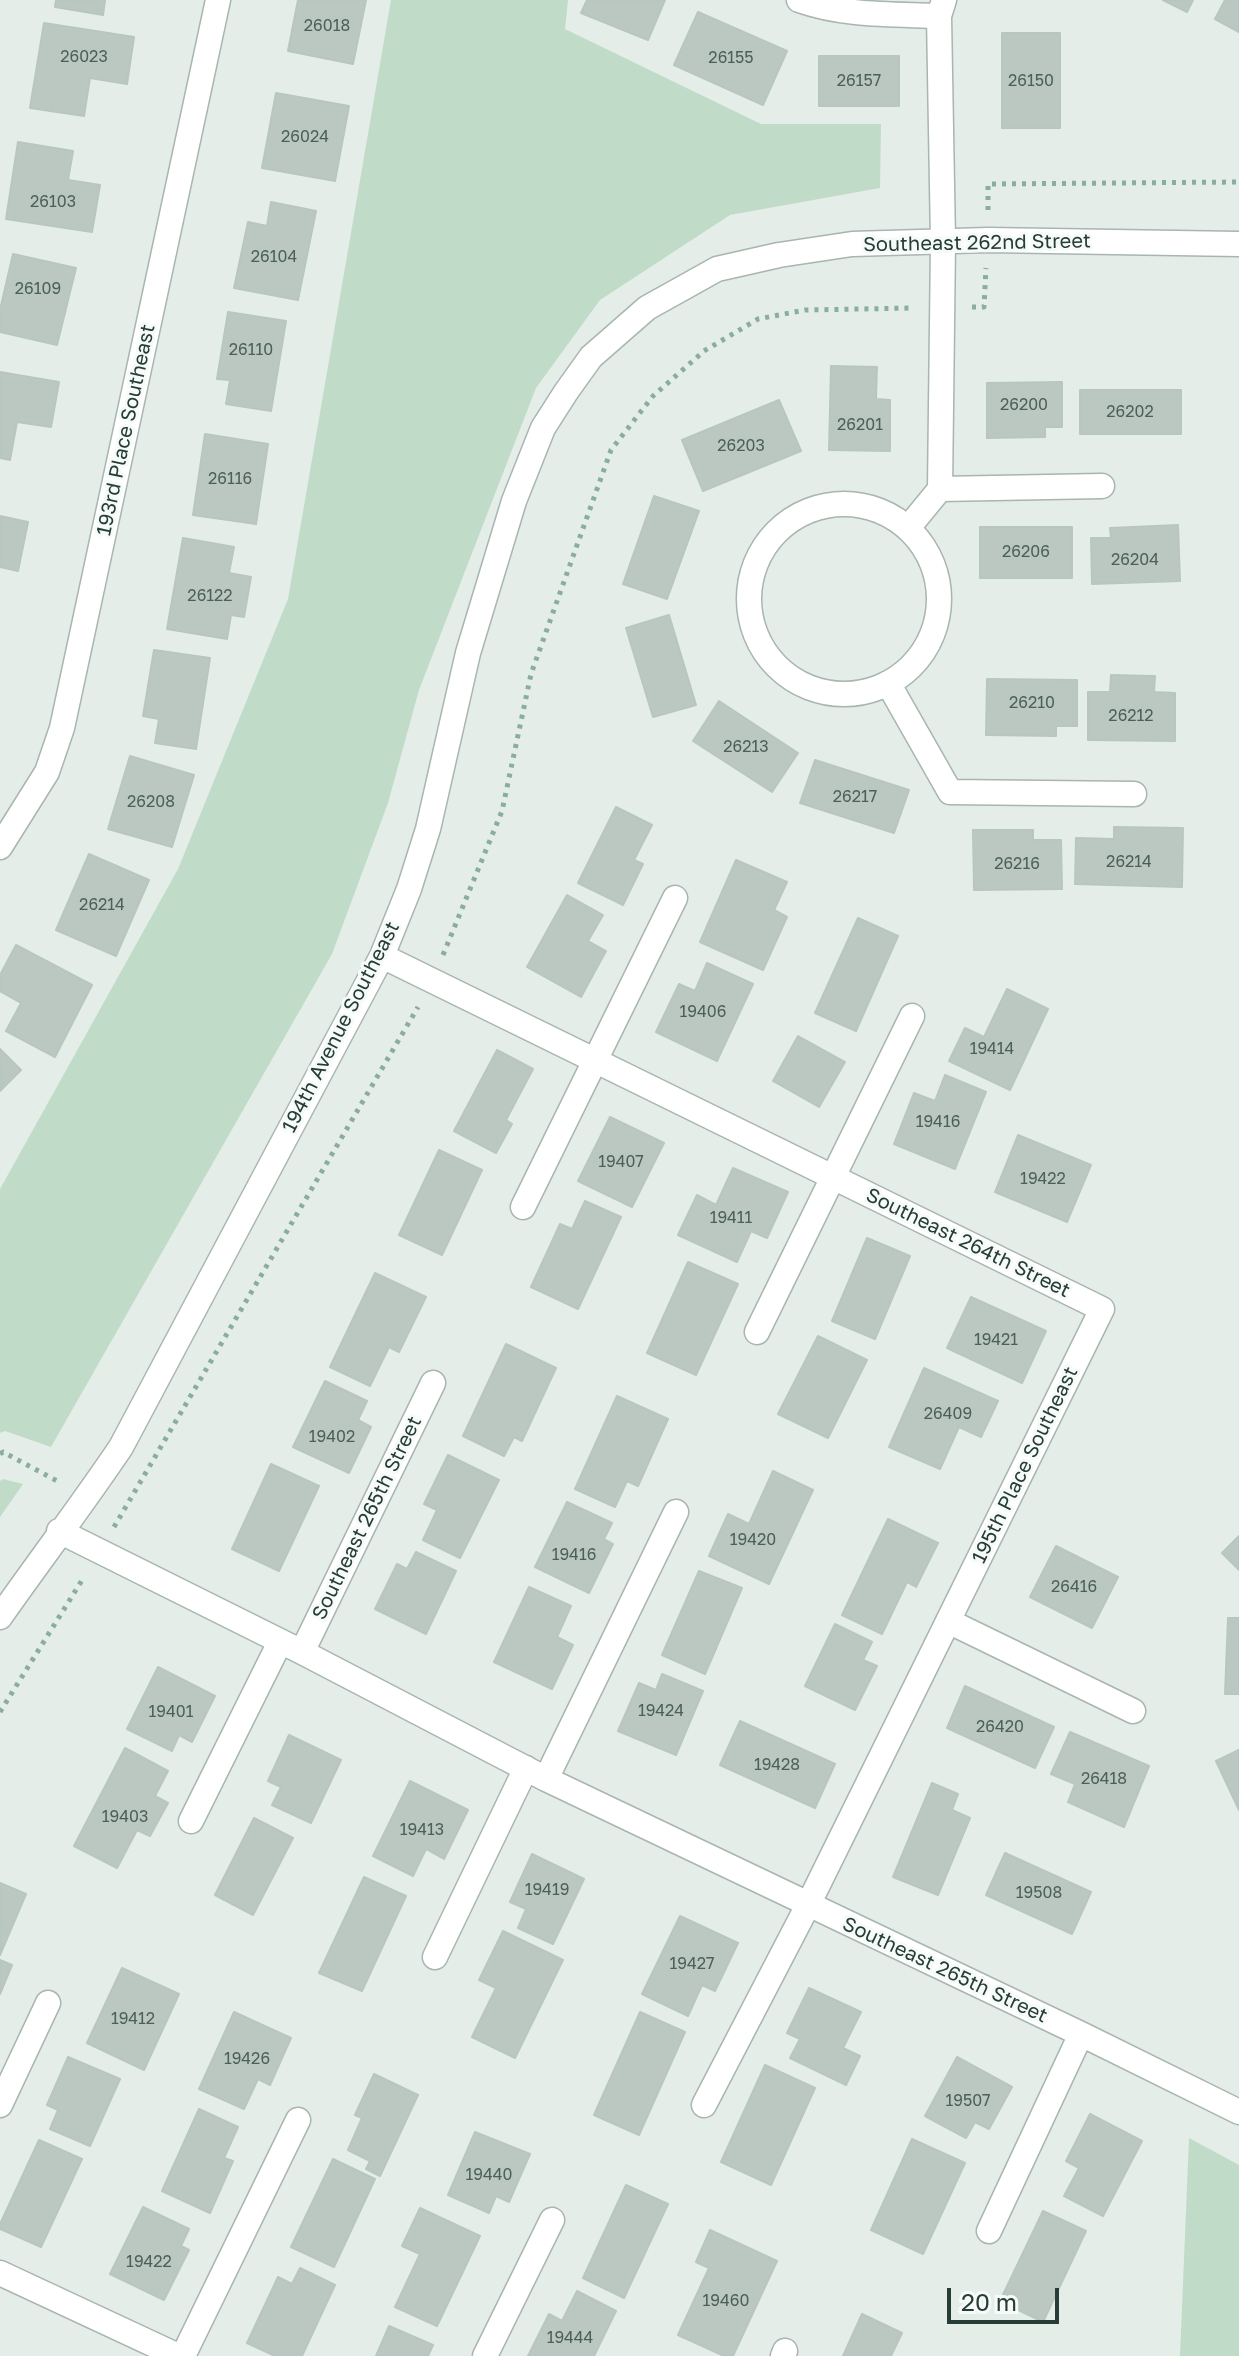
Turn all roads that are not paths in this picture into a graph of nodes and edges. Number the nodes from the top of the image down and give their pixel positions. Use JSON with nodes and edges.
{"nodes":[{"id":1,"x":218,"y":0,"type":"edge"},
{"id":2,"x":799,"y":0,"type":"edge"},
{"id":3,"x":942,"y":8,"type":"edge"},
{"id":4,"x":943,"y":242,"type":"junction"},
{"id":5,"x":1239,"y":244,"type":"edge"},
{"id":6,"x":717,"y":269,"type":"joint"},
{"id":7,"x":1102,"y":486,"type":"dead end"},
{"id":8,"x":940,"y":489,"type":"junction"},
{"id":9,"x":908,"y":528,"type":"junction"},
{"id":10,"x":888,"y":683,"type":"junction"},
{"id":11,"x":1134,"y":794,"type":"dead end"},
{"id":12,"x":0,"y":847,"type":"edge"},
{"id":13,"x":675,"y":898,"type":"dead end"},
{"id":14,"x":382,"y":956,"type":"junction"},
{"id":15,"x":912,"y":1016,"type":"dead end"},
{"id":16,"x":595,"y":1060,"type":"junction"},
{"id":17,"x":833,"y":1178,"type":"junction"},
{"id":18,"x":523,"y":1207,"type":"dead end"},
{"id":19,"x":1102,"y":1309,"type":"joint"},
{"id":20,"x":757,"y":1332,"type":"dead end"},
{"id":21,"x":433,"y":1383,"type":"dead end"},
{"id":22,"x":676,"y":1512,"type":"dead end"},
{"id":23,"x":59,"y":1531,"type":"junction"},
{"id":24,"x":0,"y":1617,"type":"edge"},
{"id":25,"x":948,"y":1621,"type":"junction"},
{"id":26,"x":291,"y":1647,"type":"junction"},
{"id":27,"x":1133,"y":1711,"type":"dead end"},
{"id":28,"x":536,"y":1774,"type":"junction"},
{"id":29,"x":191,"y":1821,"type":"dead end"},
{"id":30,"x":808,"y":1905,"type":"junction"},
{"id":31,"x":435,"y":1957,"type":"dead end"},
{"id":32,"x":48,"y":2003,"type":"dead end"},
{"id":33,"x":1081,"y":2034,"type":"junction"},
{"id":34,"x":0,"y":2105,"type":"edge"},
{"id":35,"x":704,"y":2105,"type":"dead end"},
{"id":36,"x":1239,"y":2112,"type":"edge"},
{"id":37,"x":298,"y":2120,"type":"dead end"},
{"id":38,"x":552,"y":2220,"type":"dead end"},
{"id":39,"x":989,"y":2231,"type":"dead end"},
{"id":40,"x":0,"y":2273,"type":"edge"},
{"id":41,"x":180,"y":2356,"type":"edge"},
{"id":42,"x":485,"y":2356,"type":"edge"}],
"edges":[{"from":1,"to":12,"type":"street","name":"193rd Place Southeast"},
{"from":2,"to":3,"type":"street"},
{"from":3,"to":4,"type":"street"},
{"from":4,"to":5,"type":"street","name":"Southeast 262nd Street"},
{"from":4,"to":6,"type":"street","name":"Southeast 262nd Street"},
{"from":4,"to":8,"type":"street"},
{"from":6,"to":14,"type":"street","name":"194th Avenue Southeast"},
{"from":7,"to":8,"type":"street"},
{"from":8,"to":9,"type":"street"},
{"from":9,"to":10,"type":"street"},
{"from":9,"to":10,"type":"street"},
{"from":10,"to":11,"type":"street"},
{"from":13,"to":16,"type":"street"},
{"from":14,"to":16,"type":"street","name":"Southeast 264th Street"},
{"from":14,"to":23,"type":"street","name":"194th Avenue Southeast"},
{"from":15,"to":17,"type":"street"},
{"from":16,"to":17,"type":"street","name":"Southeast 264th Street"},
{"from":16,"to":18,"type":"street"},
{"from":17,"to":19,"type":"street","name":"Southeast 264th Street"},
{"from":17,"to":20,"type":"street"},
{"from":19,"to":25,"type":"street","name":"195th Place Southeast"},
{"from":21,"to":26,"type":"street","name":"Southeast 265th Street"},
{"from":22,"to":28,"type":"street"},
{"from":23,"to":24,"type":"street","name":"194th Avenue Southeast"},
{"from":23,"to":26,"type":"street","name":"Southeast 265th Street"},
{"from":25,"to":27,"type":"street"},
{"from":25,"to":30,"type":"street","name":"195th Place Southeast"},
{"from":26,"to":28,"type":"street","name":"Southeast 265th Street"},
{"from":26,"to":29,"type":"street","name":"Southeast 265th Street"},
{"from":28,"to":30,"type":"street","name":"Southeast 265th Street"},
{"from":28,"to":31,"type":"street"},
{"from":30,"to":33,"type":"street","name":"Southeast 265th Street"},
{"from":30,"to":35,"type":"street"},
{"from":32,"to":34,"type":"street"},
{"from":33,"to":36,"type":"street","name":"Southeast 265th Street"},
{"from":33,"to":39,"type":"street"},
{"from":37,"to":41,"type":"street"},
{"from":38,"to":42,"type":"street"},
{"from":40,"to":41,"type":"street"}]}
